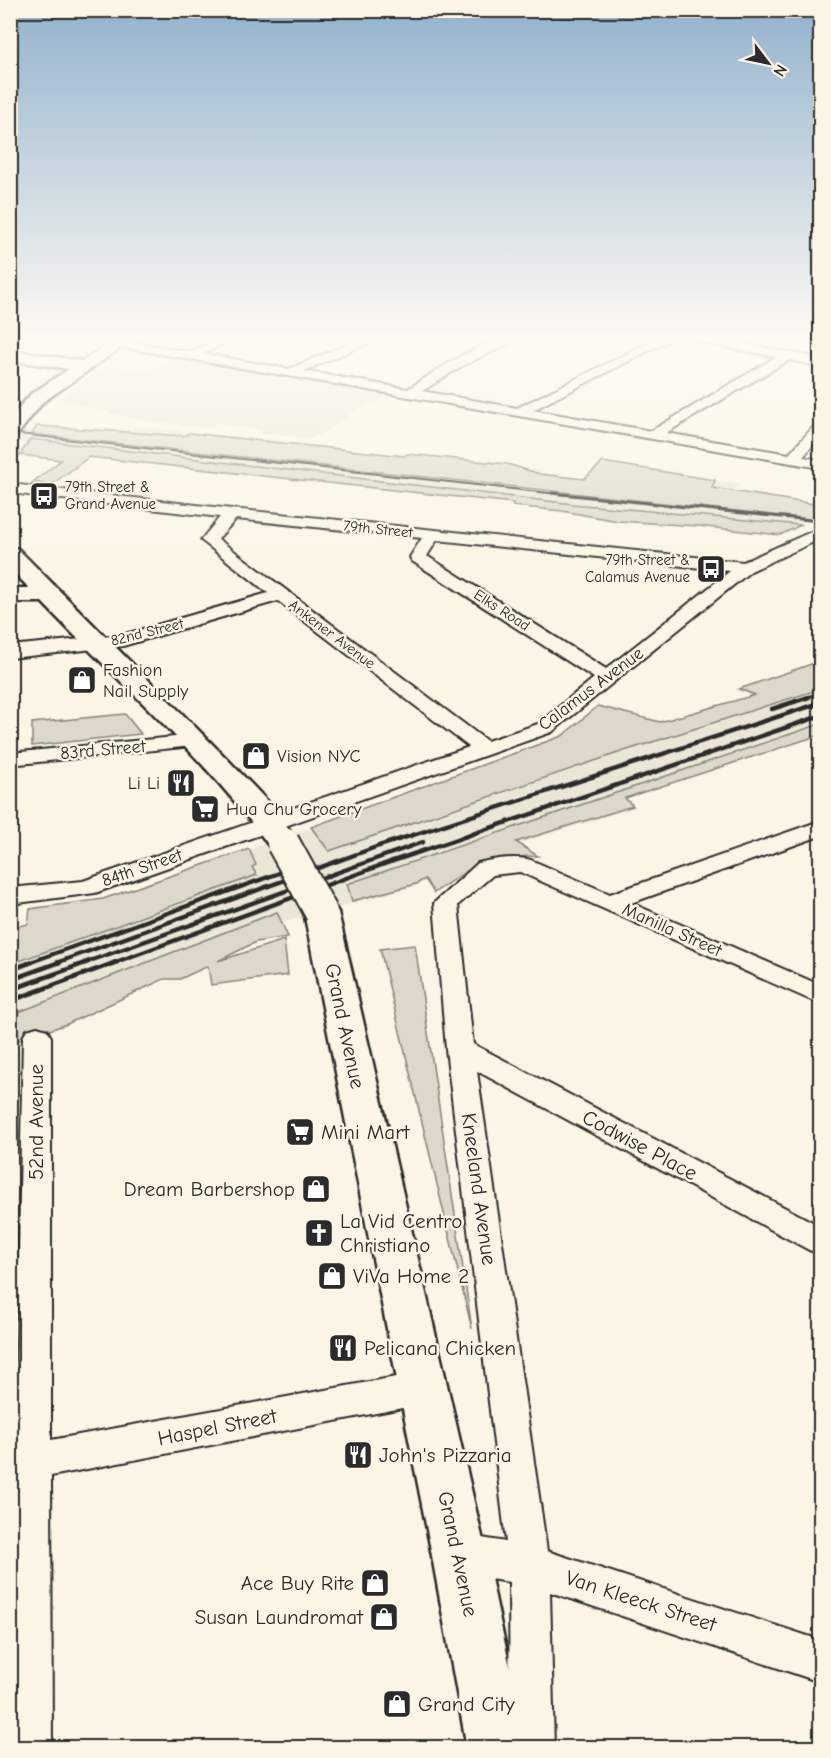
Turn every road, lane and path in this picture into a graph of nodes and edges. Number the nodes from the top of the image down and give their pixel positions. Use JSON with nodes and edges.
{"nodes":[{"id":1,"x":566,"y":420,"type":"edge"},
{"id":2,"x":678,"y":420,"type":"edge"},
{"id":3,"x":820,"y":428,"type":"edge"},
{"id":4,"x":653,"y":435,"type":"junction"},
{"id":5,"x":793,"y":459,"type":"junction"},
{"id":6,"x":820,"y":464,"type":"edge"},
{"id":7,"x":10,"y":488,"type":"edge"},
{"id":8,"x":232,"y":514,"type":"junction"},
{"id":9,"x":820,"y":533,"type":"edge"},
{"id":10,"x":432,"y":535,"type":"junction"},
{"id":11,"x":10,"y":554,"type":"edge"},
{"id":12,"x":745,"y":567,"type":"junction"},
{"id":13,"x":10,"y":595,"type":"edge"},
{"id":14,"x":47,"y":595,"type":"junction"},
{"id":15,"x":280,"y":595,"type":"junction"},
{"id":16,"x":98,"y":643,"type":"junction"},
{"id":17,"x":10,"y":652,"type":"edge"},
{"id":18,"x":607,"y":678,"type":"junction"},
{"id":19,"x":195,"y":741,"type":"junction"},
{"id":20,"x":484,"y":749,"type":"junction"},
{"id":21,"x":10,"y":759,"type":"edge"},
{"id":22,"x":820,"y":828,"type":"edge"},
{"id":23,"x":276,"y":833,"type":"junction"},
{"id":24,"x":524,"y":865,"type":"joint"},
{"id":25,"x":10,"y":896,"type":"edge"},
{"id":26,"x":610,"y":902,"type":"junction"},
{"id":27,"x":820,"y":995,"type":"edge"},
{"id":28,"x":37,"y":1037,"type":"dead end"},
{"id":29,"x":460,"y":1048,"type":"junction"},
{"id":30,"x":820,"y":1242,"type":"edge"},
{"id":31,"x":423,"y":1388,"type":"junction"},
{"id":32,"x":22,"y":1463,"type":"edge"},
{"id":33,"x":458,"y":1554,"type":"junction"},
{"id":34,"x":529,"y":1565,"type":"junction"},
{"id":35,"x":820,"y":1661,"type":"edge"},
{"id":36,"x":30,"y":1748,"type":"edge"},
{"id":37,"x":497,"y":1748,"type":"edge"},
{"id":38,"x":532,"y":1748,"type":"edge"}],
"edges":[{"from":1,"to":4,"type":"street"},
{"from":2,"to":4,"type":"street"},
{"from":3,"to":5,"type":"street"},
{"from":4,"to":5,"type":"street"},
{"from":5,"to":6,"type":"street"},
{"from":7,"to":8,"type":"street","name":"79th Street"},
{"from":8,"to":10,"type":"street","name":"79th Street"},
{"from":8,"to":15,"type":"street","name":"Ankener Avenue"},
{"from":9,"to":12,"type":"street","name":"Calamus Avenue"},
{"from":10,"to":12,"type":"street","name":"79th Street"},
{"from":10,"to":18,"type":"street","name":"Elks Road"},
{"from":11,"to":14,"type":"main road","name":"Grand Avenue"},
{"from":12,"to":18,"type":"street","name":"Calamus Avenue"},
{"from":13,"to":14,"type":"main road"},
{"from":14,"to":16,"type":"main road","name":"Grand Avenue"},
{"from":15,"to":16,"type":"street","name":"82nd Street"},
{"from":15,"to":20,"type":"street","name":"Ankener Avenue"},
{"from":16,"to":17,"type":"street","name":"82nd Street"},
{"from":16,"to":19,"type":"main road","name":"Grand Avenue"},
{"from":18,"to":20,"type":"street","name":"Calamus Avenue"},
{"from":19,"to":21,"type":"street","name":"83rd Street"},
{"from":19,"to":23,"type":"main road","name":"Grand Avenue"},
{"from":20,"to":23,"type":"street","name":"Calamus Avenue"},
{"from":22,"to":26,"type":"street"},
{"from":23,"to":25,"type":"street","name":"84th Street"},
{"from":23,"to":31,"type":"main road","name":"Grand Avenue","bridge":true},
{"from":24,"to":26,"type":"street","name":"Manilla Street"},
{"from":24,"to":29,"type":"street","name":"Kneeland Avenue"},
{"from":26,"to":27,"type":"street","name":"Manilla Street"},
{"from":28,"to":32,"type":"street","name":"52nd Avenue"},
{"from":29,"to":30,"type":"street","name":"Codwise Place"},
{"from":29,"to":34,"type":"street","name":"Kneeland Avenue"},
{"from":31,"to":32,"type":"street","name":"Haspel Street"},
{"from":31,"to":33,"type":"main road","name":"Grand Avenue"},
{"from":32,"to":36,"type":"street","name":"52nd Avenue"},
{"from":33,"to":34,"type":"street","name":"Van Kleeck Street"},
{"from":33,"to":37,"type":"main road","name":"Grand Avenue"},
{"from":34,"to":35,"type":"street","name":"Van Kleeck Street"},
{"from":34,"to":38,"type":"street"}]}
